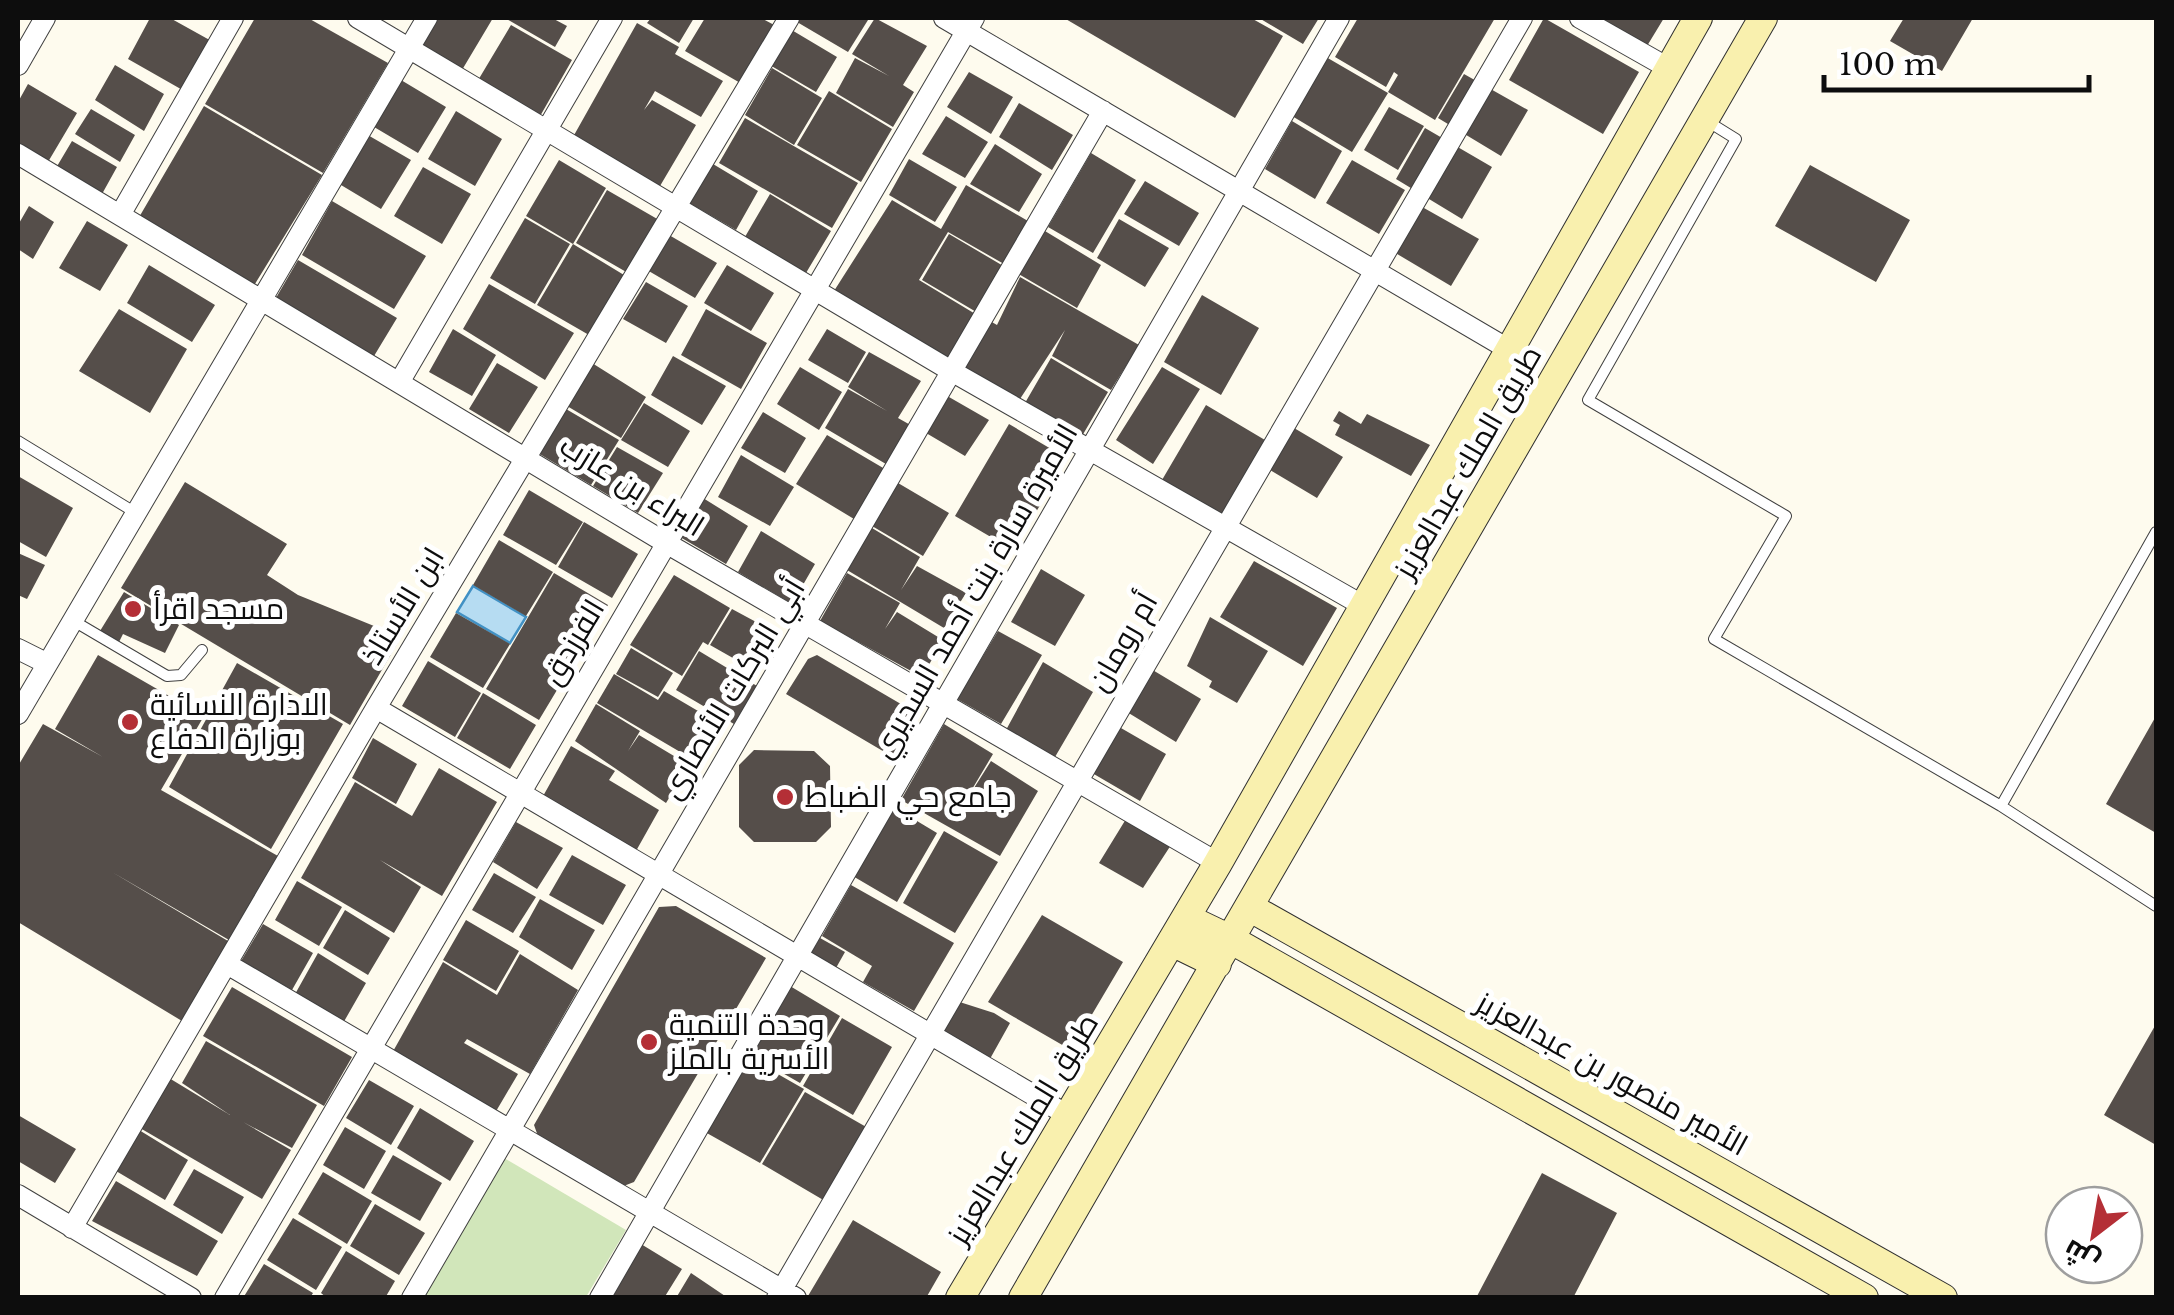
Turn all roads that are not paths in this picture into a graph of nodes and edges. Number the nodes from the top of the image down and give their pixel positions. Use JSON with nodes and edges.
{"nodes":[{"id":1,"x":46,"y":18,"type":"edge"},
{"id":2,"x":233,"y":18,"type":"edge"},
{"id":3,"x":358,"y":18,"type":"edge"},
{"id":4,"x":427,"y":18,"type":"edge"},
{"id":5,"x":612,"y":18,"type":"edge"},
{"id":6,"x":789,"y":18,"type":"edge"},
{"id":7,"x":944,"y":18,"type":"edge"},
{"id":8,"x":1339,"y":18,"type":"edge"},
{"id":9,"x":1522,"y":18,"type":"edge"},
{"id":10,"x":1580,"y":18,"type":"edge"},
{"id":11,"x":1698,"y":18,"type":"edge"},
{"id":12,"x":1763,"y":18,"type":"edge"},
{"id":13,"x":970,"y":24,"type":"edge"},
{"id":14,"x":410,"y":48,"type":"junction"},
{"id":15,"x":18,"y":65,"type":"edge"},
{"id":16,"x":1670,"y":68,"type":"junction"},
{"id":17,"x":1103,"y":111,"type":"junction"},
{"id":18,"x":1704,"y":120,"type":"junction"},
{"id":19,"x":548,"y":130,"type":"junction"},
{"id":20,"x":18,"y":154,"type":"edge"},
{"id":21,"x":1240,"y":193,"type":"junction"},
{"id":22,"x":676,"y":208,"type":"junction"},
{"id":23,"x":120,"y":214,"type":"junction"},
{"id":24,"x":1373,"y":273,"type":"junction"},
{"id":25,"x":815,"y":290,"type":"junction"},
{"id":26,"x":262,"y":300,"type":"junction"},
{"id":27,"x":1508,"y":349,"type":"junction"},
{"id":28,"x":953,"y":372,"type":"junction"},
{"id":29,"x":400,"y":381,"type":"junction"},
{"id":30,"x":18,"y":441,"type":"edge"},
{"id":31,"x":1090,"y":451,"type":"junction"},
{"id":32,"x":528,"y":457,"type":"junction"},
{"id":33,"x":136,"y":514,"type":"junction"},
{"id":34,"x":1224,"y":530,"type":"junction"},
{"id":35,"x":2156,"y":532,"type":"edge"},
{"id":36,"x":666,"y":543,"type":"junction"},
{"id":37,"x":1362,"y":605,"type":"junction"},
{"id":38,"x":71,"y":620,"type":"junction"},
{"id":39,"x":807,"y":625,"type":"junction"},
{"id":40,"x":18,"y":649,"type":"edge"},
{"id":41,"x":202,"y":650,"type":"dead end"},
{"id":42,"x":46,"y":663,"type":"junction"},
{"id":43,"x":944,"y":705,"type":"junction"},
{"id":44,"x":376,"y":708,"type":"junction"},
{"id":45,"x":18,"y":714,"type":"edge"},
{"id":46,"x":1077,"y":782,"type":"junction"},
{"id":47,"x":519,"y":793,"type":"junction"},
{"id":48,"x":2001,"y":806,"type":"junction"},
{"id":49,"x":1218,"y":863,"type":"junction"},
{"id":50,"x":658,"y":874,"type":"junction"},
{"id":51,"x":1249,"y":906,"type":"junction"},
{"id":52,"x":2156,"y":906,"type":"edge"},
{"id":53,"x":1179,"y":930,"type":"junction"},
{"id":54,"x":1223,"y":951,"type":"junction"},
{"id":55,"x":797,"y":957,"type":"junction"},
{"id":56,"x":227,"y":964,"type":"junction"},
{"id":57,"x":929,"y":1036,"type":"junction"},
{"id":58,"x":369,"y":1048,"type":"junction"},
{"id":59,"x":1556,"y":1079,"type":"junction"},
{"id":60,"x":1538,"y":1112,"type":"junction"},
{"id":61,"x":1069,"y":1116,"type":"junction"},
{"id":62,"x":509,"y":1130,"type":"junction"},
{"id":63,"x":1750,"y":1189,"type":"junction"},
{"id":64,"x":18,"y":1195,"type":"edge"},
{"id":65,"x":649,"y":1212,"type":"junction"},
{"id":66,"x":1730,"y":1221,"type":"junction"},
{"id":67,"x":72,"y":1228,"type":"junction"},
{"id":68,"x":785,"y":1295,"type":"edge"},
{"id":69,"x":191,"y":1298,"type":"edge"},
{"id":70,"x":225,"y":1298,"type":"edge"},
{"id":71,"x":412,"y":1298,"type":"edge"},
{"id":72,"x":600,"y":1298,"type":"edge"},
{"id":73,"x":960,"y":1298,"type":"edge"},
{"id":74,"x":1023,"y":1298,"type":"edge"},
{"id":75,"x":1864,"y":1298,"type":"edge"},
{"id":76,"x":1943,"y":1298,"type":"edge"}],
"edges":[{"from":1,"to":15,"type":"street"},
{"from":2,"to":23,"type":"street"},
{"from":3,"to":14,"type":"street"},
{"from":4,"to":14,"type":"street"},
{"from":5,"to":19,"type":"street"},
{"from":6,"to":22,"type":"street","name":"ابن الأستاذ"},
{"from":7,"to":13,"type":"street"},
{"from":8,"to":21,"type":"street","name":"الأميرة سارة بنت أحمد السديري"},
{"from":9,"to":24,"type":"street","name":"أم رومان"},
{"from":10,"to":16,"type":"street"},
{"from":11,"to":16,"type":"main road","name":"طريق الملك عبدالعزيز"},
{"from":12,"to":18,"type":"main road","name":"طريق الملك عبدالعزيز"},
{"from":13,"to":17,"type":"street"},
{"from":13,"to":25,"type":"street","name":"الفرزدق"},
{"from":14,"to":19,"type":"street"},
{"from":14,"to":26,"type":"street"},
{"from":16,"to":27,"type":"main road","name":"طريق الملك عبدالعزيز"},
{"from":17,"to":21,"type":"street"},
{"from":17,"to":28,"type":"street","name":"أبي البركات الأنصاري"},
{"from":18,"to":48,"type":"lane"},
{"from":18,"to":51,"type":"main road","name":"طريق الملك عبدالعزيز"},
{"from":19,"to":22,"type":"street"},
{"from":19,"to":29,"type":"street"},
{"from":20,"to":23,"type":"street","name":"البراء بن عازب"},
{"from":21,"to":24,"type":"street"},
{"from":21,"to":31,"type":"street","name":"الأميرة سارة بنت أحمد السديري"},
{"from":22,"to":25,"type":"street"},
{"from":22,"to":32,"type":"street","name":"ابن الأستاذ"},
{"from":23,"to":26,"type":"street","name":"البراء بن عازب"},
{"from":24,"to":27,"type":"street"},
{"from":24,"to":34,"type":"street","name":"أم رومان"},
{"from":25,"to":28,"type":"street"},
{"from":25,"to":36,"type":"street","name":"الفرزدق"},
{"from":26,"to":29,"type":"street","name":"البراء بن عازب"},
{"from":26,"to":33,"type":"street"},
{"from":27,"to":37,"type":"main road","name":"طريق الملك عبدالعزيز"},
{"from":28,"to":31,"type":"street"},
{"from":28,"to":39,"type":"street","name":"أبي البركات الأنصاري"},
{"from":29,"to":32,"type":"street","name":"البراء بن عازب"},
{"from":30,"to":33,"type":"lane"},
{"from":31,"to":34,"type":"street"},
{"from":31,"to":43,"type":"street","name":"الأميرة سارة بنت أحمد السديري"},
{"from":32,"to":36,"type":"street","name":"البراء بن عازب"},
{"from":32,"to":44,"type":"street","name":"ابن الأستاذ"},
{"from":33,"to":38,"type":"street"},
{"from":34,"to":37,"type":"street"},
{"from":34,"to":46,"type":"street","name":"أم رومان"},
{"from":35,"to":48,"type":"lane"},
{"from":36,"to":39,"type":"street","name":"البراء بن عازب"},
{"from":36,"to":47,"type":"street","name":"الفرزدق"},
{"from":37,"to":49,"type":"main road","name":"طريق الملك عبدالعزيز"},
{"from":38,"to":41,"type":"lane"},
{"from":38,"to":42,"type":"street"},
{"from":39,"to":43,"type":"street","name":"البراء بن عازب"},
{"from":39,"to":50,"type":"street","name":"أبي البركات الأنصاري"},
{"from":40,"to":42,"type":"street"},
{"from":42,"to":45,"type":"street"},
{"from":43,"to":46,"type":"street","name":"البراء بن عازب"},
{"from":43,"to":55,"type":"street","name":"الأميرة سارة بنت أحمد السديري"},
{"from":44,"to":47,"type":"street"},
{"from":44,"to":56,"type":"street","name":"ابن الأستاذ"},
{"from":46,"to":49,"type":"street","name":"البراء بن عازب"},
{"from":46,"to":57,"type":"street","name":"أم رومان"},
{"from":47,"to":50,"type":"street"},
{"from":47,"to":58,"type":"street","name":"الفرزدق"},
{"from":48,"to":52,"type":"lane"},
{"from":49,"to":53,"type":"main road","name":"طريق الملك عبدالعزيز"},
{"from":50,"to":55,"type":"street"},
{"from":50,"to":62,"type":"street","name":"أبي البركات الأنصاري"},
{"from":51,"to":54,"type":"main road","name":"طريق الملك عبدالعزيز"},
{"from":51,"to":59,"type":"main road","name":"الأمير منصور بن عبدالعزيز"},
{"from":53,"to":54,"type":"main road"},
{"from":53,"to":61,"type":"main road","name":"طريق الملك عبدالعزيز"},
{"from":54,"to":60,"type":"main road"},
{"from":54,"to":74,"type":"main road","name":"طريق الملك عبدالعزيز"},
{"from":55,"to":57,"type":"street"},
{"from":55,"to":65,"type":"street","name":"الأميرة سارة بنت أحمد السديري"},
{"from":56,"to":58,"type":"street"},
{"from":56,"to":67,"type":"street","name":"ابن الأستاذ"},
{"from":57,"to":61,"type":"street"},
{"from":57,"to":68,"type":"street","name":"أم رومان"},
{"from":58,"to":62,"type":"street"},
{"from":58,"to":70,"type":"street","name":"الفرزدق"},
{"from":59,"to":60,"type":"main road"},
{"from":59,"to":63,"type":"main road","name":"الأمير منصور بن عبدالعزيز"},
{"from":60,"to":66,"type":"main road"},
{"from":61,"to":73,"type":"main road","name":"طريق الملك عبدالعزيز"},
{"from":62,"to":65,"type":"street"},
{"from":62,"to":71,"type":"street","name":"أبي البركات الأنصاري"},
{"from":63,"to":66,"type":"main road"},
{"from":63,"to":76,"type":"main road","name":"الأمير منصور بن عبدالعزيز"},
{"from":64,"to":67,"type":"street"},
{"from":65,"to":68,"type":"street"},
{"from":65,"to":72,"type":"street","name":"الأميرة سارة بنت أحمد السديري"},
{"from":66,"to":75,"type":"main road"},
{"from":67,"to":69,"type":"street"}]}
